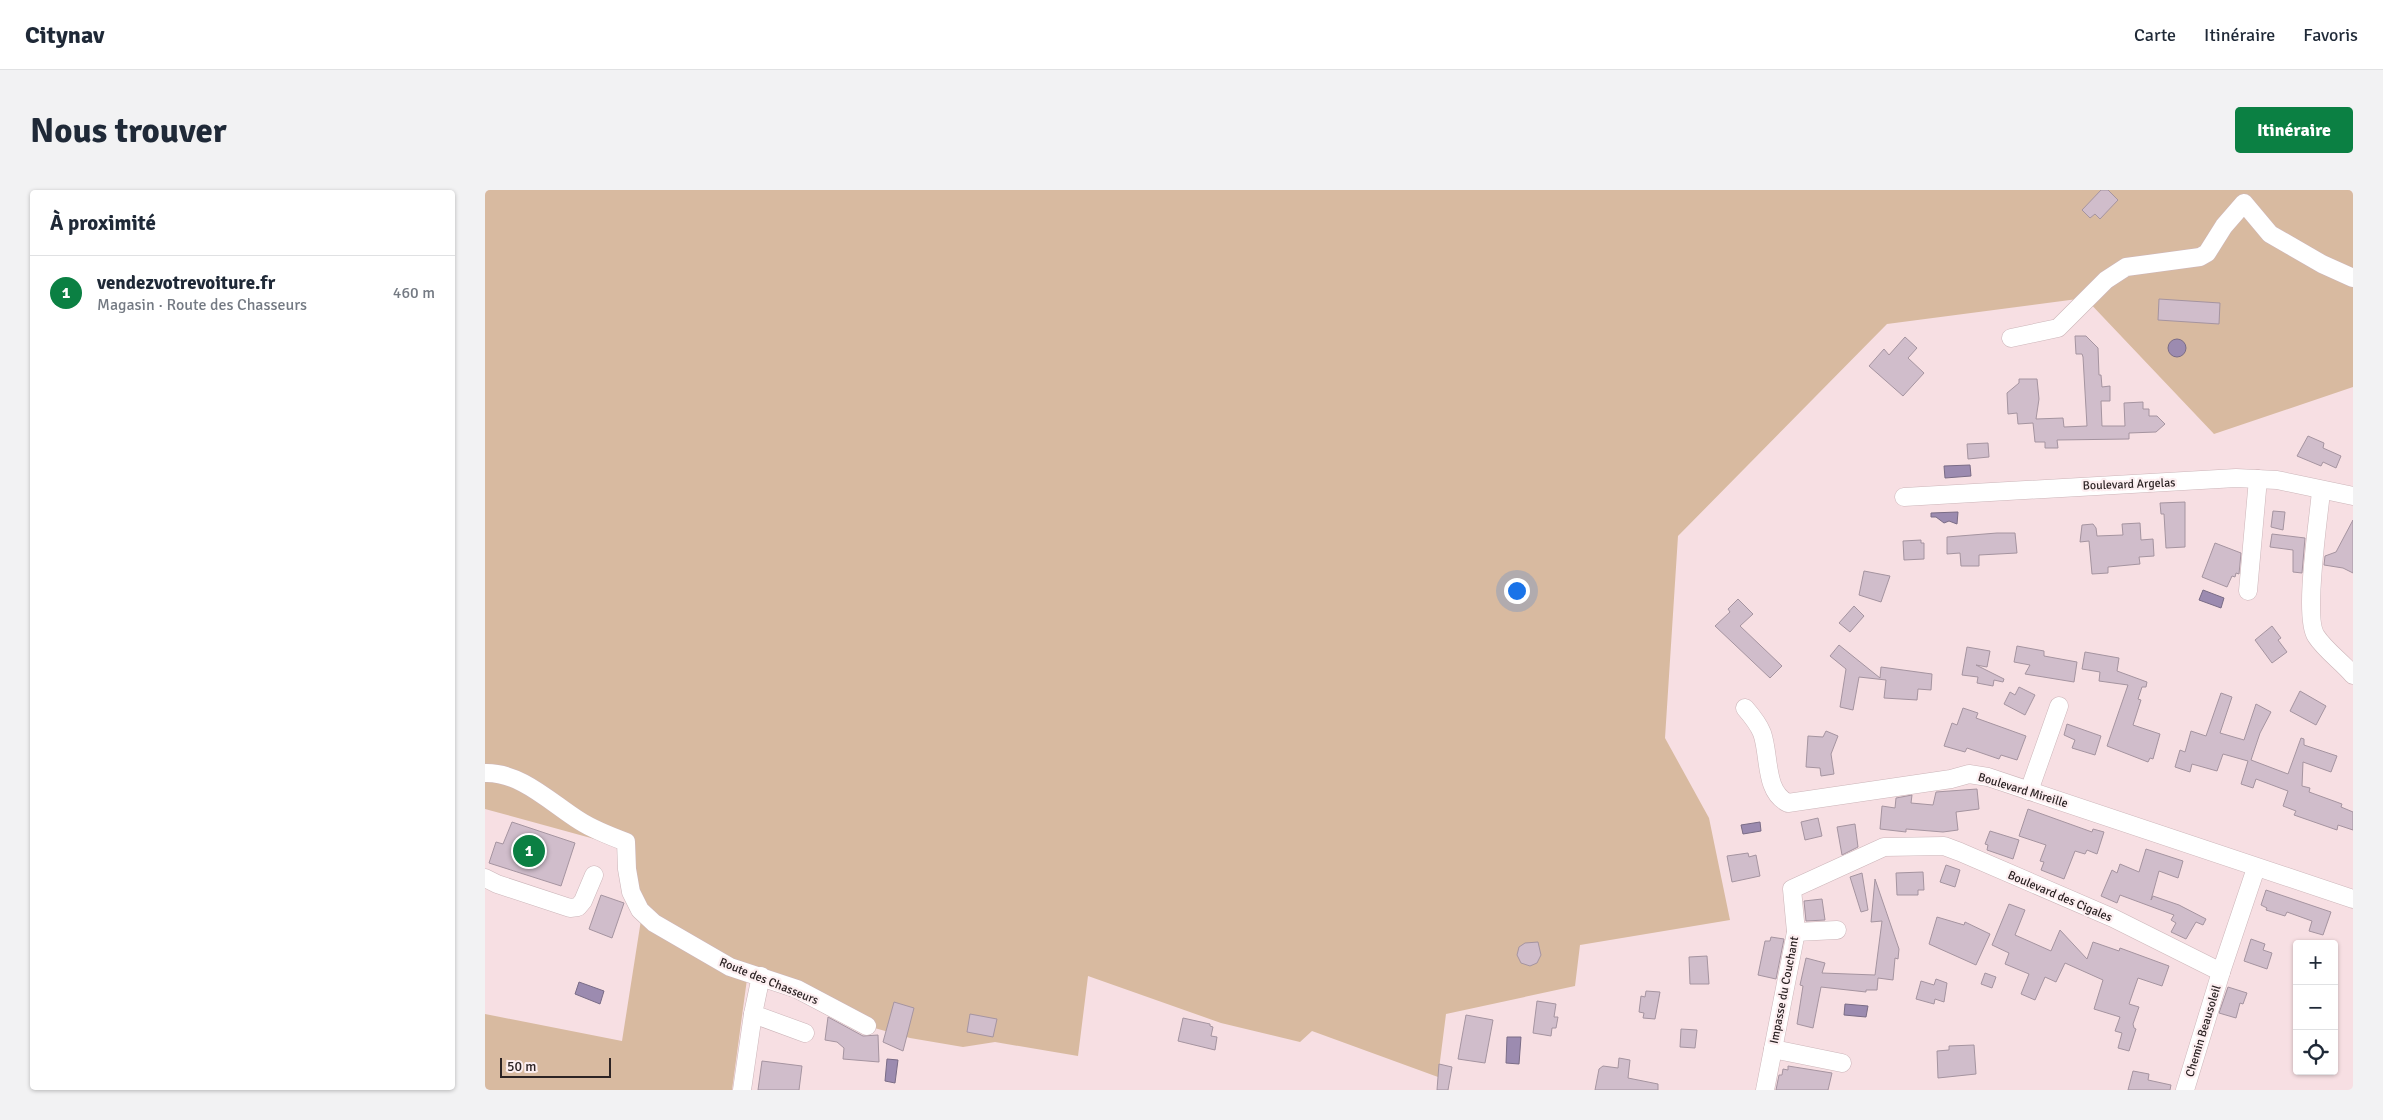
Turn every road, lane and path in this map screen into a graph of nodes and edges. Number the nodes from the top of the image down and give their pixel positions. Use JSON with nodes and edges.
{"nodes":[{"id":1,"x":2353,"y":278,"type":"edge"},
{"id":2,"x":2011,"y":338,"type":"dead end"},
{"id":3,"x":2258,"y":479,"type":"junction"},
{"id":4,"x":2321,"y":491,"type":"junction"},
{"id":5,"x":2353,"y":496,"type":"edge"},
{"id":6,"x":1904,"y":497,"type":"dead end"},
{"id":7,"x":2248,"y":591,"type":"dead end"},
{"id":8,"x":2353,"y":675,"type":"edge"},
{"id":9,"x":2059,"y":706,"type":"dead end"},
{"id":10,"x":1745,"y":708,"type":"dead end"},
{"id":11,"x":485,"y":773,"type":"edge"},
{"id":12,"x":2029,"y":791,"type":"junction"},
{"id":13,"x":2256,"y":868,"type":"junction"},
{"id":14,"x":593,"y":875,"type":"dead end"},
{"id":15,"x":485,"y":878,"type":"edge"},
{"id":16,"x":1792,"y":889,"type":"joint"},
{"id":17,"x":2353,"y":899,"type":"edge"},
{"id":18,"x":1837,"y":930,"type":"dead end"},
{"id":19,"x":1796,"y":932,"type":"junction"},
{"id":20,"x":2221,"y":972,"type":"junction"},
{"id":21,"x":761,"y":976,"type":"junction"},
{"id":22,"x":753,"y":1014,"type":"junction"},
{"id":23,"x":867,"y":1026,"type":"dead end"},
{"id":24,"x":805,"y":1033,"type":"dead end"},
{"id":25,"x":1773,"y":1049,"type":"junction"},
{"id":26,"x":1842,"y":1063,"type":"dead end"},
{"id":27,"x":741,"y":1090,"type":"edge"},
{"id":28,"x":1765,"y":1090,"type":"edge"},
{"id":29,"x":2185,"y":1090,"type":"edge"}],
"edges":[{"from":1,"to":2,"type":"street"},
{"from":3,"to":4,"type":"street","name":"Boulevard Argelas"},
{"from":3,"to":6,"type":"street","name":"Boulevard Argelas"},
{"from":3,"to":7,"type":"street"},
{"from":4,"to":5,"type":"street","name":"Boulevard Argelas"},
{"from":4,"to":8,"type":"street"},
{"from":9,"to":12,"type":"street"},
{"from":10,"to":12,"type":"street","name":"Boulevard Mireille"},
{"from":11,"to":21,"type":"street","name":"Route des Chasseurs"},
{"from":12,"to":13,"type":"street","name":"Boulevard Mireille"},
{"from":13,"to":17,"type":"street","name":"Boulevard Mireille"},
{"from":13,"to":20,"type":"street"},
{"from":14,"to":15,"type":"street"},
{"from":16,"to":19,"type":"street","name":"Impasse du Couchant"},
{"from":16,"to":20,"type":"street","name":"Boulevard des Cigales"},
{"from":18,"to":19,"type":"street"},
{"from":19,"to":25,"type":"street","name":"Impasse du Couchant"},
{"from":20,"to":29,"type":"street","name":"Chemin Beausoleil"},
{"from":21,"to":22,"type":"street"},
{"from":21,"to":23,"type":"street","name":"Route des Chasseurs"},
{"from":22,"to":24,"type":"street"},
{"from":22,"to":27,"type":"street"},
{"from":25,"to":26,"type":"street"},
{"from":25,"to":28,"type":"street","name":"Impasse du Couchant"}]}
